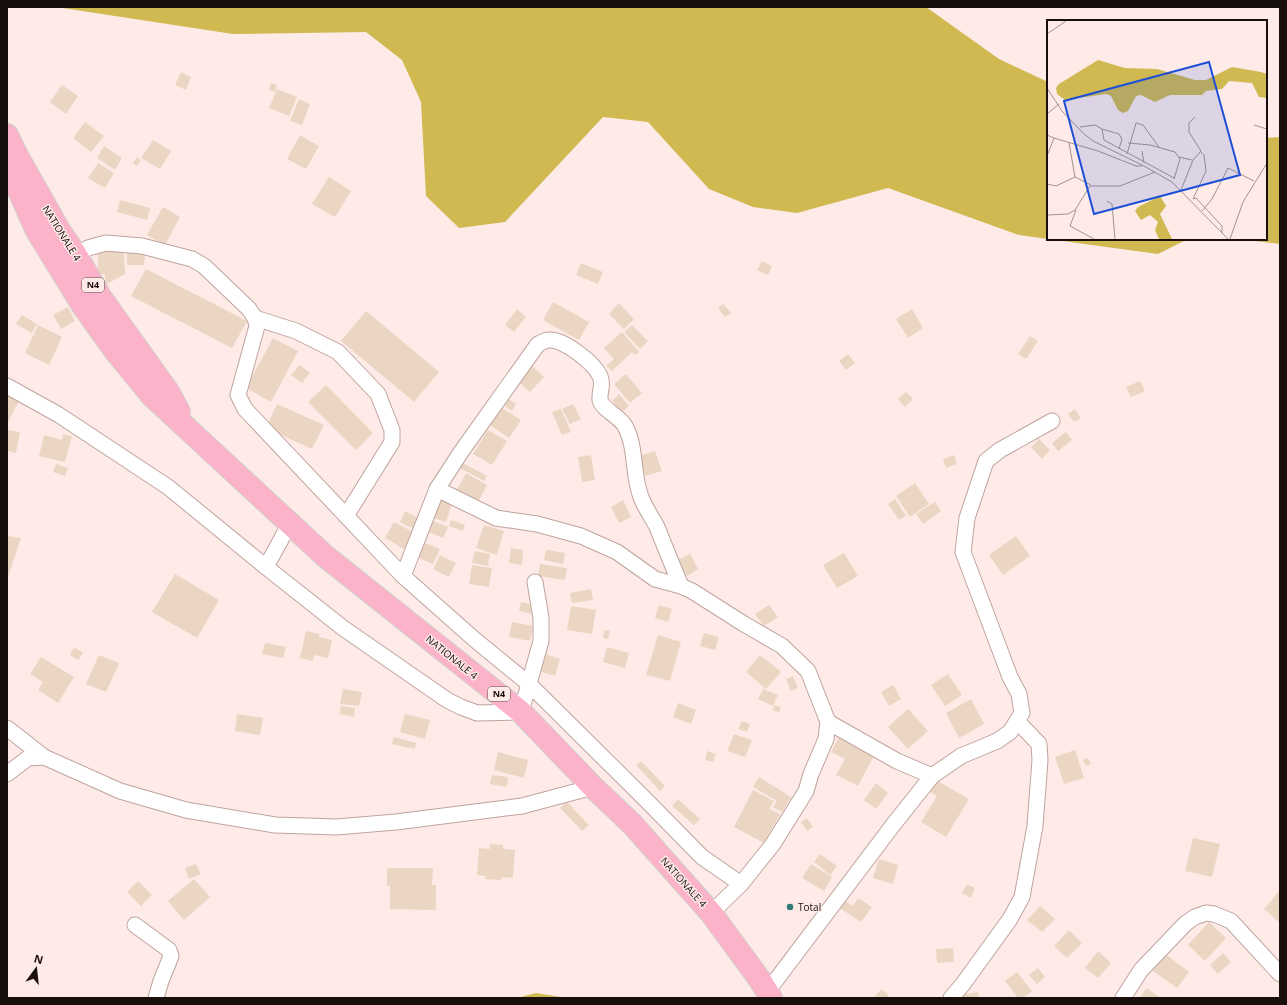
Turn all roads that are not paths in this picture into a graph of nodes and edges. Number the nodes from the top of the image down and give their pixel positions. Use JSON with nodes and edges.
{"nodes":[{"id":1,"x":7,"y":135,"type":"edge"},
{"id":2,"x":7,"y":164,"type":"edge"},
{"id":3,"x":76,"y":255,"type":"junction"},
{"id":4,"x":255,"y":318,"type":"junction"},
{"id":5,"x":7,"y":386,"type":"edge"},
{"id":6,"x":1052,"y":421,"type":"dead end"},
{"id":7,"x":188,"y":429,"type":"junction"},
{"id":8,"x":437,"y":489,"type":"junction"},
{"id":9,"x":346,"y":516,"type":"junction"},
{"id":10,"x":290,"y":523,"type":"junction"},
{"id":11,"x":266,"y":568,"type":"junction"},
{"id":12,"x":403,"y":576,"type":"junction"},
{"id":13,"x":535,"y":582,"type":"dead end"},
{"id":14,"x":682,"y":586,"type":"junction"},
{"id":15,"x":529,"y":684,"type":"junction"},
{"id":16,"x":522,"y":712,"type":"junction"},
{"id":17,"x":1017,"y":721,"type":"junction"},
{"id":18,"x":828,"y":722,"type":"junction"},
{"id":19,"x":7,"y":728,"type":"edge"},
{"id":20,"x":44,"y":757,"type":"junction"},
{"id":21,"x":7,"y":774,"type":"edge"},
{"id":22,"x":932,"y":776,"type":"junction"},
{"id":23,"x":593,"y":787,"type":"junction"},
{"id":24,"x":741,"y":884,"type":"junction"},
{"id":25,"x":711,"y":913,"type":"junction"},
{"id":26,"x":135,"y":926,"type":"dead end"},
{"id":27,"x":1280,"y":974,"type":"edge"},
{"id":28,"x":769,"y":995,"type":"edge"},
{"id":29,"x":156,"y":998,"type":"edge"},
{"id":30,"x":951,"y":998,"type":"edge"},
{"id":31,"x":1123,"y":998,"type":"edge"}],
"edges":[{"from":1,"to":3,"type":"highway","name":"NATIONALE 4","number":"N4"},
{"from":2,"to":7,"type":"highway","name":"NATIONALE 4","number":"N4"},
{"from":3,"to":4,"type":"street"},
{"from":3,"to":7,"type":"highway","name":"NATIONALE 4","number":"N4"},
{"from":4,"to":9,"type":"street"},
{"from":4,"to":9,"type":"street"},
{"from":5,"to":11,"type":"street"},
{"from":6,"to":17,"type":"street"},
{"from":7,"to":10,"type":"highway","name":"NATIONALE 4","number":"N4"},
{"from":8,"to":12,"type":"street"},
{"from":8,"to":14,"type":"street"},
{"from":8,"to":14,"type":"street"},
{"from":9,"to":12,"type":"street"},
{"from":10,"to":11,"type":"street"},
{"from":10,"to":16,"type":"highway","name":"NATIONALE 4","number":"N4"},
{"from":11,"to":16,"type":"street"},
{"from":12,"to":15,"type":"street"},
{"from":13,"to":15,"type":"street"},
{"from":14,"to":18,"type":"street"},
{"from":15,"to":16,"type":"street"},
{"from":15,"to":24,"type":"street"},
{"from":16,"to":23,"type":"highway","name":"NATIONALE 4","number":"N4"},
{"from":17,"to":22,"type":"street"},
{"from":17,"to":30,"type":"street"},
{"from":18,"to":22,"type":"street"},
{"from":18,"to":24,"type":"street"},
{"from":19,"to":20,"type":"street"},
{"from":20,"to":21,"type":"street"},
{"from":20,"to":23,"type":"street"},
{"from":22,"to":28,"type":"street"},
{"from":23,"to":25,"type":"highway","name":"NATIONALE 4","number":"N4"},
{"from":24,"to":25,"type":"street"},
{"from":25,"to":28,"type":"highway","name":"NATIONALE 4","number":"N4"},
{"from":26,"to":29,"type":"street"},
{"from":27,"to":31,"type":"street"}]}
